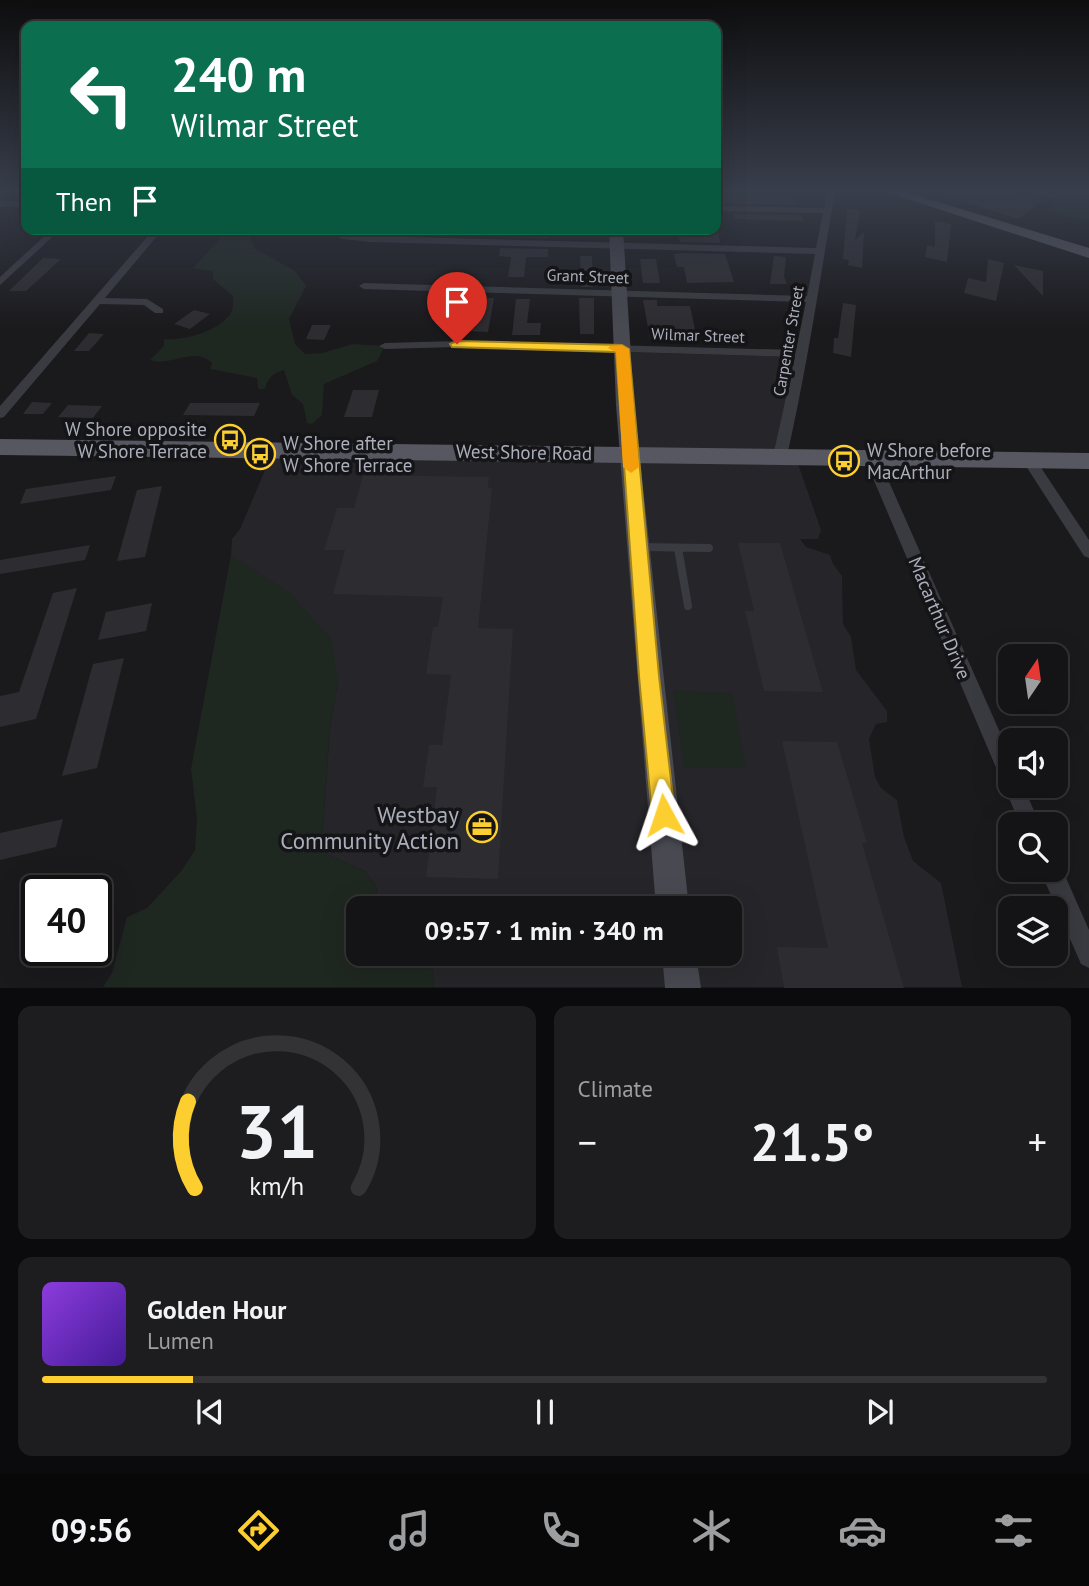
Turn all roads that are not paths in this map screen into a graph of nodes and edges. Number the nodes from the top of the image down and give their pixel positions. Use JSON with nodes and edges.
{"nodes":[{"id":1,"x":48,"y":237,"type":"edge"},
{"id":2,"x":152,"y":237,"type":"edge"},
{"id":3,"x":353,"y":237,"type":"edge"},
{"id":4,"x":604,"y":237,"type":"edge"},
{"id":5,"x":617,"y":237,"type":"edge"},
{"id":6,"x":619,"y":237,"type":"edge"},
{"id":7,"x":823,"y":237,"type":"edge"},
{"id":8,"x":1042,"y":237,"type":"edge"},
{"id":9,"x":821,"y":251,"type":"junction"},
{"id":10,"x":1089,"y":253,"type":"edge"},
{"id":11,"x":0,"y":282,"type":"edge"},
{"id":12,"x":364,"y":286,"type":"dead end"},
{"id":13,"x":620,"y":293,"type":"junction"},
{"id":14,"x":811,"y":299,"type":"junction"},
{"id":15,"x":98,"y":301,"type":"junction"},
{"id":16,"x":159,"y":311,"type":"dead end"},
{"id":17,"x":385,"y":346,"type":"dead end"},
{"id":18,"x":622,"y":349,"type":"junction"},
{"id":19,"x":801,"y":354,"type":"junction"},
{"id":20,"x":0,"y":414,"type":"edge"},
{"id":21,"x":0,"y":447,"type":"edge"},
{"id":22,"x":630,"y":453,"type":"junction"},
{"id":23,"x":780,"y":456,"type":"junction"},
{"id":24,"x":871,"y":457,"type":"junction"},
{"id":25,"x":1029,"y":460,"type":"junction"},
{"id":26,"x":1089,"y":461,"type":"edge"},
{"id":27,"x":638,"y":547,"type":"junction"},
{"id":28,"x":677,"y":548,"type":"junction"},
{"id":29,"x":709,"y":548,"type":"dead end"},
{"id":30,"x":1089,"y":552,"type":"edge"},
{"id":31,"x":688,"y":606,"type":"dead end"},
{"id":32,"x":998,"y":750,"type":"edge"},
{"id":33,"x":1056,"y":882,"type":"edge"},
{"id":34,"x":672,"y":896,"type":"edge"},
{"id":35,"x":1089,"y":956,"type":"edge"},
{"id":36,"x":680,"y":966,"type":"edge"},
{"id":37,"x":683,"y":988,"type":"edge"}],
"edges":[{"from":1,"to":11,"type":"street"},
{"from":2,"to":15,"type":"street"},
{"from":3,"to":4,"type":"street"},
{"from":5,"to":13,"type":"street"},
{"from":6,"to":9,"type":"street"},
{"from":7,"to":9,"type":"street","name":"Carpenter Street"},
{"from":8,"to":10,"type":"main road"},
{"from":9,"to":14,"type":"street","name":"Carpenter Street"},
{"from":12,"to":13,"type":"street","name":"Grant Street"},
{"from":13,"to":14,"type":"street","name":"Grant Street"},
{"from":13,"to":18,"type":"street"},
{"from":14,"to":19,"type":"street","name":"Carpenter Street"},
{"from":15,"to":16,"type":"street"},
{"from":15,"to":20,"type":"street"},
{"from":17,"to":18,"type":"street","name":"Wilmar Street"},
{"from":18,"to":19,"type":"street","name":"Wilmar Street"},
{"from":18,"to":22,"type":"street"},
{"from":19,"to":23,"type":"street","name":"Carpenter Street"},
{"from":21,"to":22,"type":"main road","name":"West Shore Road"},
{"from":22,"to":23,"type":"main road","name":"West Shore Road"},
{"from":22,"to":27,"type":"street"},
{"from":23,"to":24,"type":"main road","name":"West Shore Road"},
{"from":24,"to":25,"type":"main road","name":"West Shore Road"},
{"from":24,"to":32,"type":"street","name":"Macarthur Drive"},
{"from":25,"to":26,"type":"main road","name":"West Shore Road"},
{"from":25,"to":30,"type":"street"},
{"from":27,"to":28,"type":"lane"},
{"from":27,"to":34,"type":"street"},
{"from":28,"to":29,"type":"lane"},
{"from":28,"to":31,"type":"lane"},
{"from":33,"to":35,"type":"street"},
{"from":36,"to":37,"type":"street"}]}
